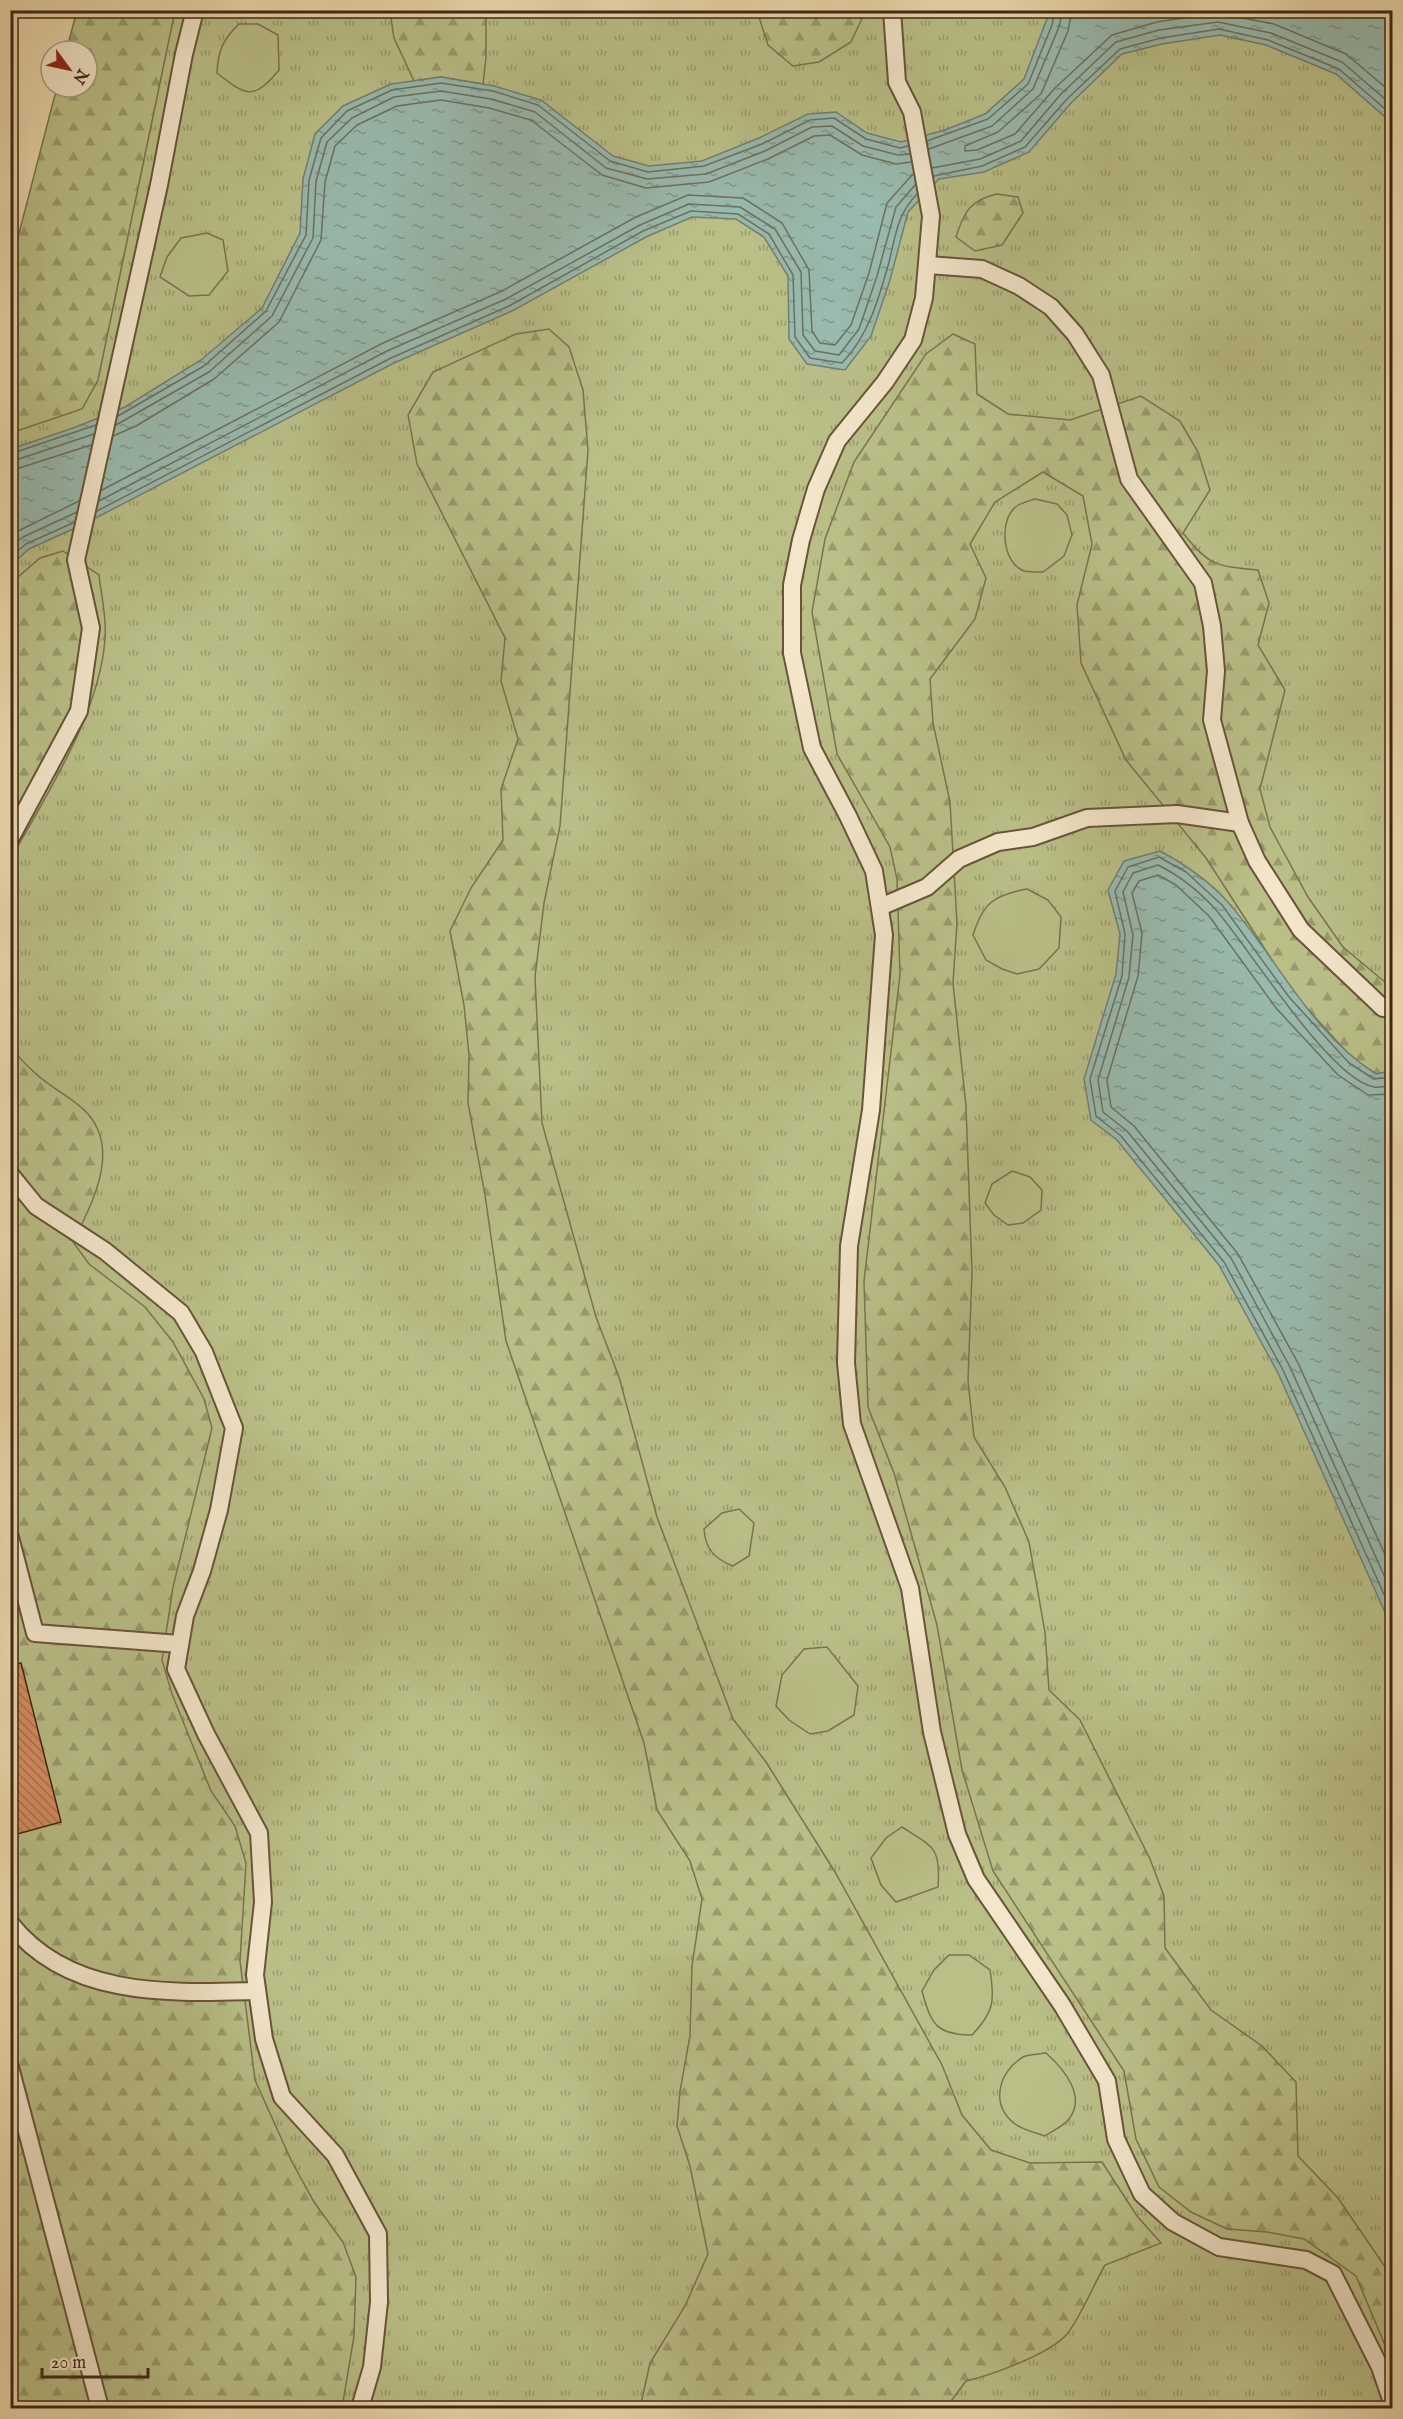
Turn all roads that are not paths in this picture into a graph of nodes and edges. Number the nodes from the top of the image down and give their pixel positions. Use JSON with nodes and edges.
{"nodes":[{"id":1,"x":195,"y":10,"type":"edge"},
{"id":2,"x":892,"y":10,"type":"edge"},
{"id":3,"x":928,"y":265,"type":"junction"},
{"id":4,"x":1240,"y":822,"type":"junction"},
{"id":5,"x":10,"y":839,"type":"edge"},
{"id":6,"x":880,"y":907,"type":"junction"},
{"id":7,"x":1383,"y":1008,"type":"dead end"},
{"id":8,"x":10,"y":1174,"type":"edge"},
{"id":9,"x":10,"y":1537,"type":"edge"},
{"id":10,"x":180,"y":1644,"type":"junction"},
{"id":11,"x":10,"y":1923,"type":"edge"},
{"id":12,"x":257,"y":1991,"type":"junction"},
{"id":13,"x":10,"y":2067,"type":"edge"},
{"id":14,"x":1392,"y":2402,"type":"edge"},
{"id":15,"x":100,"y":2409,"type":"edge"},
{"id":16,"x":360,"y":2409,"type":"edge"}],
"edges":[{"from":1,"to":5,"type":"lane"},
{"from":2,"to":3,"type":"lane"},
{"from":3,"to":4,"type":"lane"},
{"from":3,"to":6,"type":"lane"},
{"from":4,"to":6,"type":"lane"},
{"from":4,"to":7,"type":"lane"},
{"from":6,"to":14,"type":"lane"},
{"from":8,"to":10,"type":"lane"},
{"from":9,"to":10,"type":"lane"},
{"from":10,"to":12,"type":"lane"},
{"from":11,"to":12,"type":"lane"},
{"from":12,"to":16,"type":"lane"},
{"from":13,"to":15,"type":"lane"}]}
